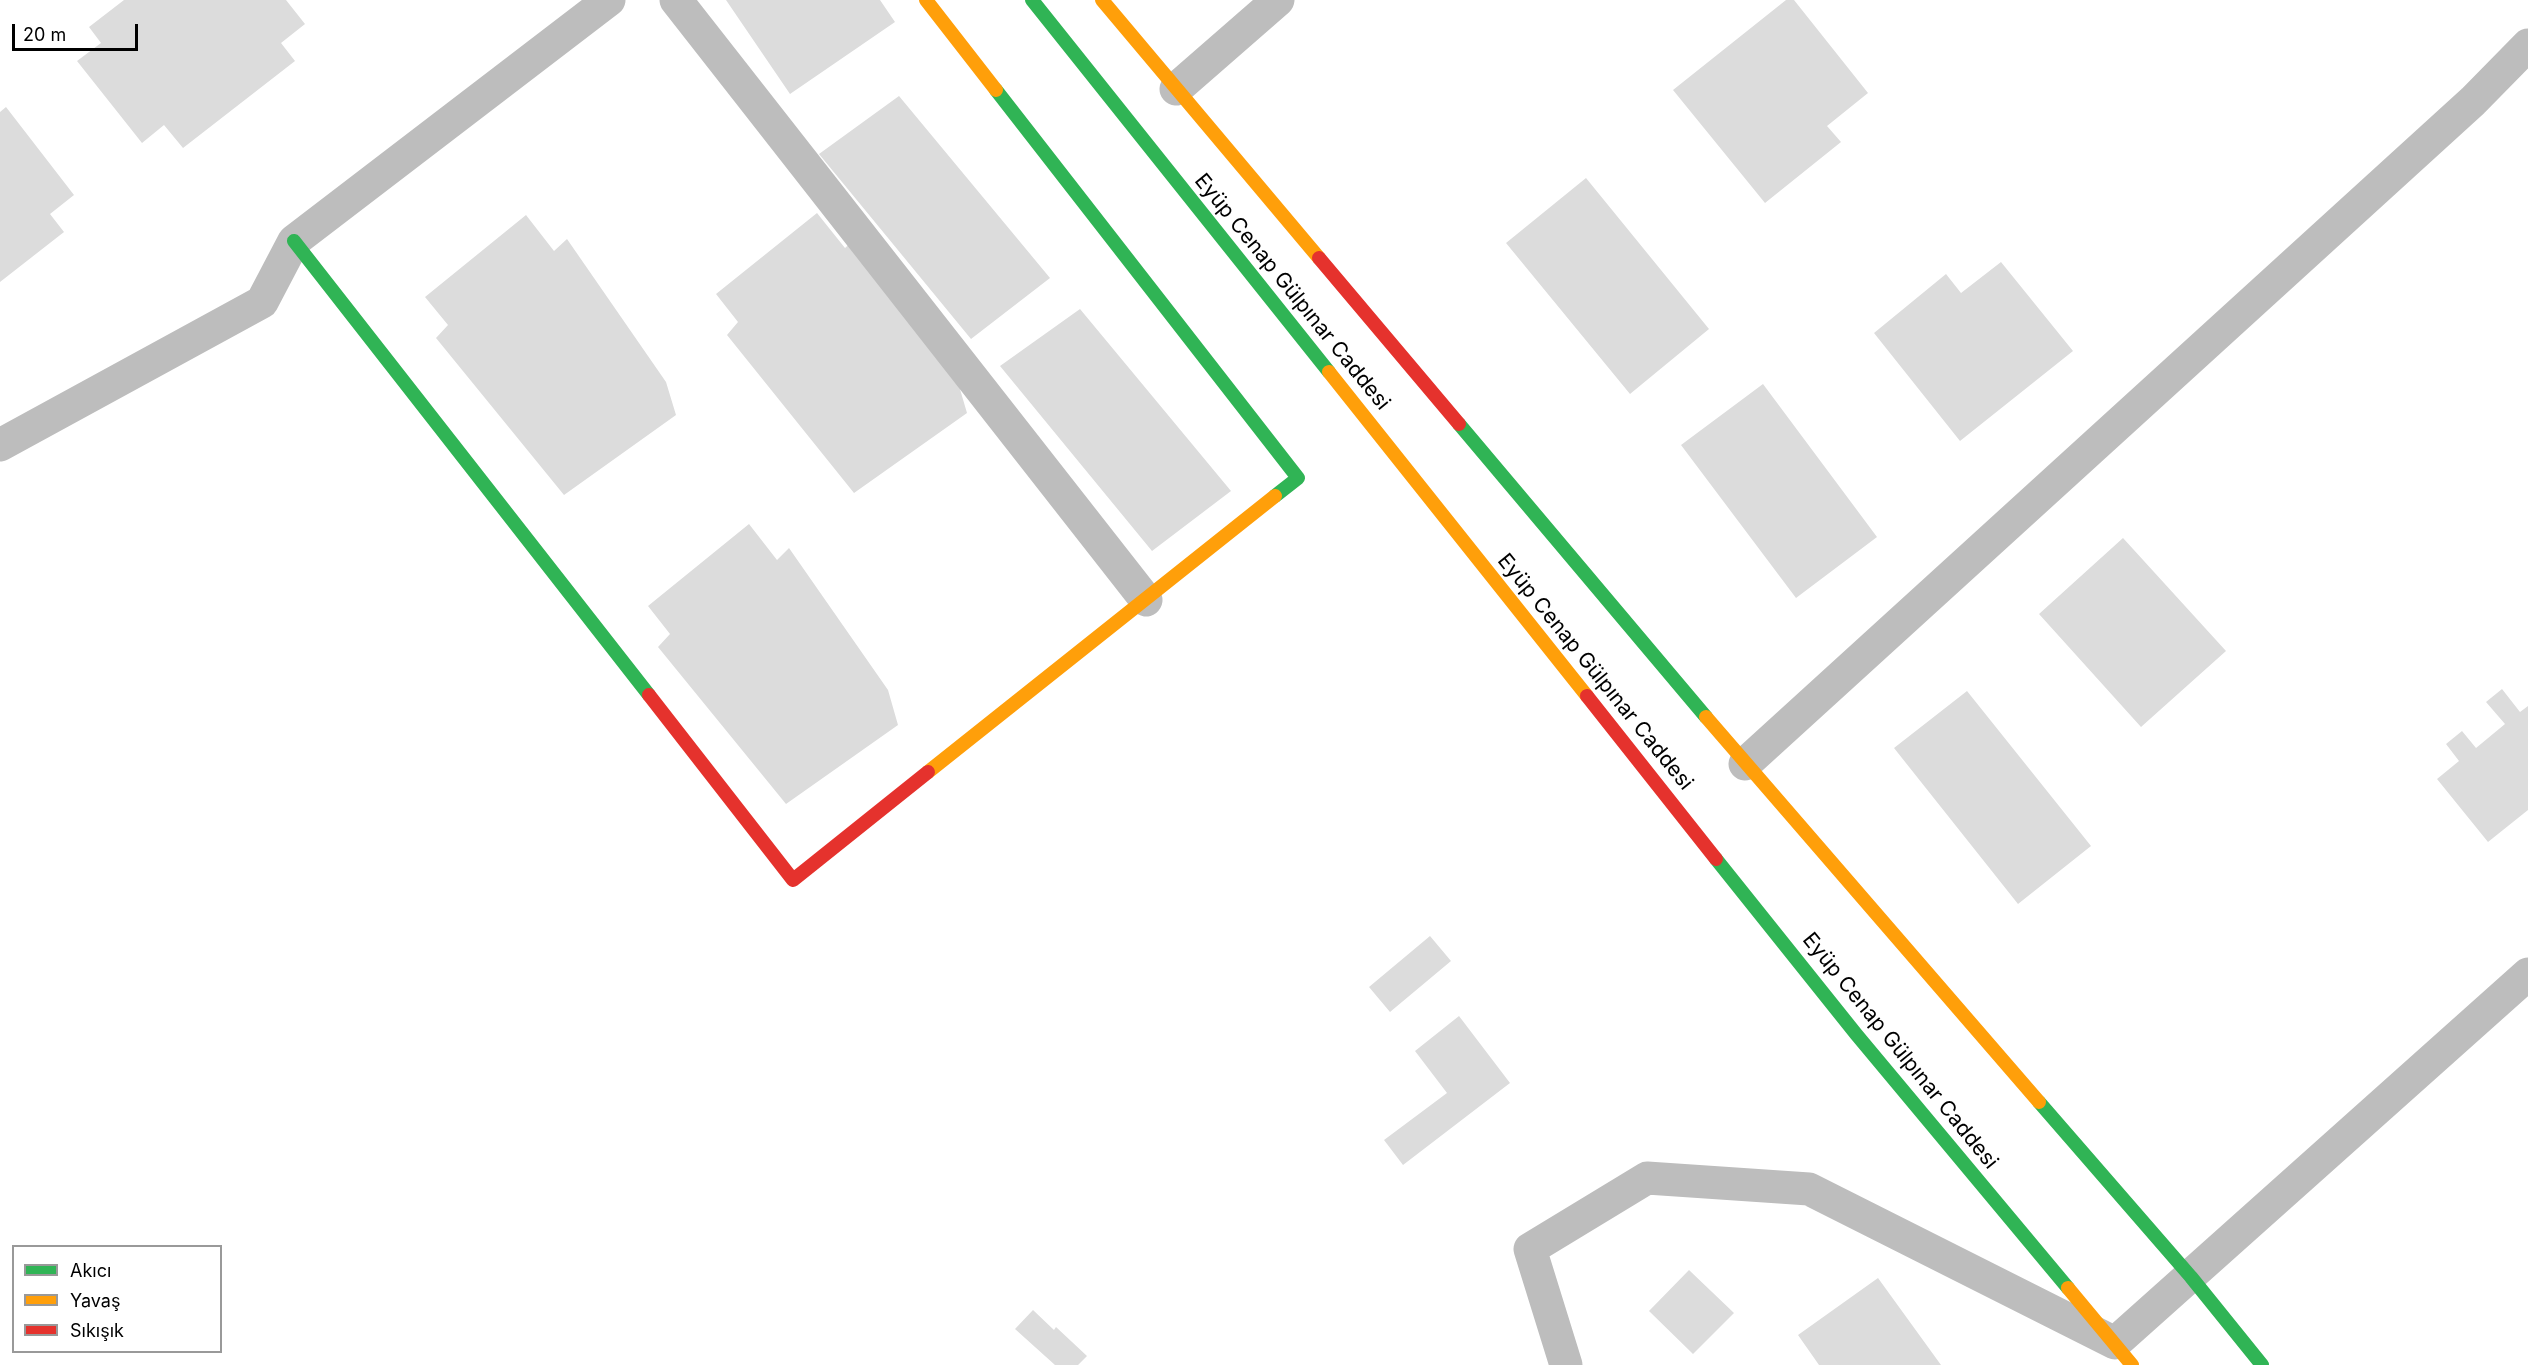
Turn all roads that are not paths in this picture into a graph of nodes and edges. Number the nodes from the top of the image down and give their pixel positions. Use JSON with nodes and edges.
{"nodes":[{"id":1,"x":609,"y":0,"type":"edge"},
{"id":2,"x":676,"y":0,"type":"edge"},
{"id":3,"x":926,"y":0,"type":"edge"},
{"id":4,"x":1032,"y":0,"type":"edge"},
{"id":5,"x":1102,"y":0,"type":"edge"},
{"id":6,"x":1278,"y":0,"type":"edge"},
{"id":7,"x":2528,"y":45,"type":"edge"},
{"id":8,"x":1176,"y":90,"type":"junction"},
{"id":9,"x":294,"y":241,"type":"junction"},
{"id":10,"x":0,"y":446,"type":"edge"},
{"id":11,"x":1146,"y":600,"type":"junction"},
{"id":12,"x":1745,"y":764,"type":"junction"},
{"id":13,"x":2528,"y":974,"type":"edge"},
{"id":14,"x":2191,"y":1277,"type":"junction"},
{"id":15,"x":2124,"y":1354,"type":"edge"},
{"id":16,"x":1566,"y":1365,"type":"edge"},
{"id":17,"x":2262,"y":1365,"type":"edge"}],
"edges":[{"from":1,"to":9,"type":"street"},
{"from":2,"to":11,"type":"street"},
{"from":3,"to":11,"type":"main road"},
{"from":4,"to":15,"type":"main road","name":"Eyüp Cenap Gülpınar Caddesi"},
{"from":5,"to":8,"type":"main road"},
{"from":6,"to":8,"type":"street"},
{"from":7,"to":12,"type":"street"},
{"from":8,"to":12,"type":"main road"},
{"from":9,"to":10,"type":"street"},
{"from":9,"to":11,"type":"main road"},
{"from":12,"to":14,"type":"main road"},
{"from":13,"to":14,"type":"street"},
{"from":14,"to":15,"type":"street"},
{"from":14,"to":17,"type":"main road"},
{"from":15,"to":16,"type":"street"}]}
